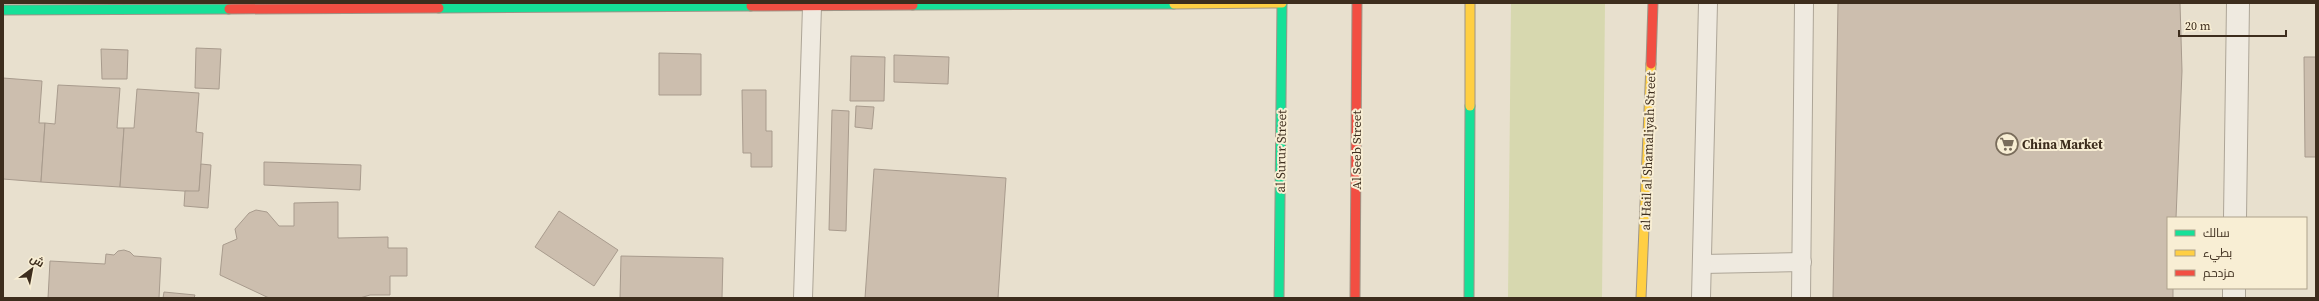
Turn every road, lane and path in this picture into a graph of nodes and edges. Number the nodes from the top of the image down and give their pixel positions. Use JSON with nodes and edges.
{"nodes":[{"id":1,"x":1282,"y":3,"type":"edge"},
{"id":2,"x":1356,"y":3,"type":"edge"},
{"id":3,"x":1470,"y":3,"type":"edge"},
{"id":4,"x":1653,"y":3,"type":"edge"},
{"id":5,"x":1708,"y":3,"type":"edge"},
{"id":6,"x":1804,"y":3,"type":"edge"},
{"id":7,"x":2238,"y":3,"type":"edge"},
{"id":8,"x":812,"y":6,"type":"junction"},
{"id":9,"x":3,"y":10,"type":"edge"},
{"id":10,"x":2235,"y":217,"type":"edge"},
{"id":11,"x":1802,"y":262,"type":"junction"},
{"id":12,"x":1702,"y":264,"type":"junction"},
{"id":13,"x":803,"y":298,"type":"edge"},
{"id":14,"x":1279,"y":298,"type":"edge"},
{"id":15,"x":1356,"y":298,"type":"edge"},
{"id":16,"x":1469,"y":298,"type":"edge"},
{"id":17,"x":1641,"y":298,"type":"edge"},
{"id":18,"x":1701,"y":298,"type":"edge"},
{"id":19,"x":1801,"y":298,"type":"edge"}],
"edges":[{"from":1,"to":8,"type":"main road"},
{"from":1,"to":14,"type":"main road","name":"al Surur Street"},
{"from":2,"to":15,"type":"main road","name":"Al Seeb Street"},
{"from":3,"to":16,"type":"main road"},
{"from":4,"to":17,"type":"main road","name":"al Hail al Shamaliyah Street"},
{"from":5,"to":12,"type":"lane"},
{"from":6,"to":11,"type":"lane"},
{"from":7,"to":10,"type":"street"},
{"from":8,"to":9,"type":"main road"},
{"from":8,"to":13,"type":"lane"},
{"from":11,"to":12,"type":"lane"},
{"from":11,"to":19,"type":"lane"},
{"from":12,"to":18,"type":"lane"}]}
